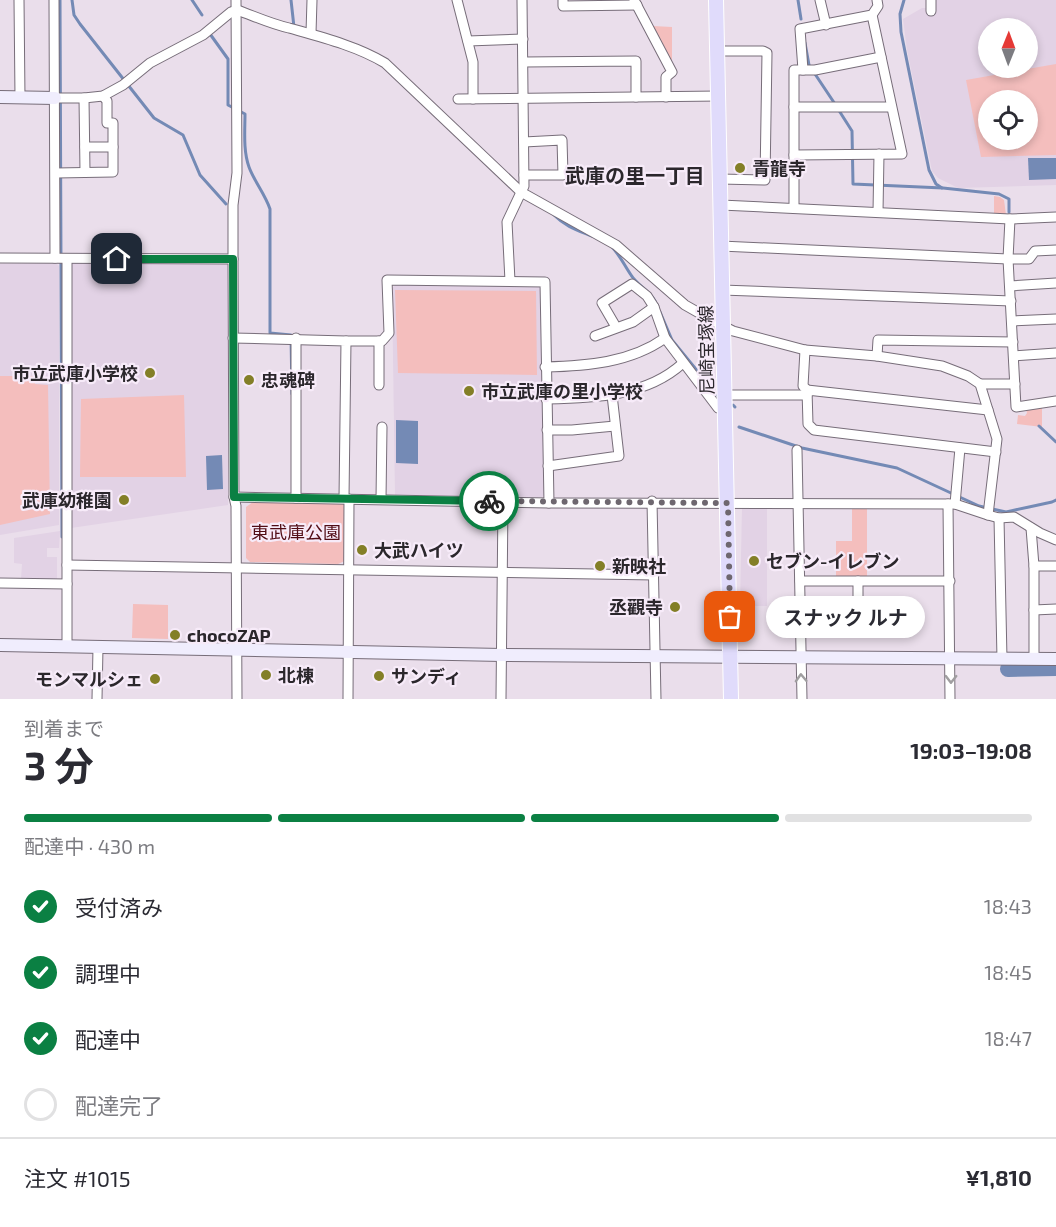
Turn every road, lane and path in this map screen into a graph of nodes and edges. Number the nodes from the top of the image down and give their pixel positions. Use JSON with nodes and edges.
{"nodes":[{"id":1,"x":19,"y":0,"type":"edge"},
{"id":2,"x":54,"y":0,"type":"edge"},
{"id":3,"x":312,"y":0,"type":"edge"},
{"id":4,"x":457,"y":0,"type":"edge"},
{"id":5,"x":522,"y":0,"type":"edge"},
{"id":6,"x":563,"y":0,"type":"edge"},
{"id":7,"x":716,"y":0,"type":"edge"},
{"id":8,"x":820,"y":0,"type":"edge"},
{"id":9,"x":877,"y":0,"type":"edge"},
{"id":10,"x":931,"y":0,"type":"edge"},
{"id":11,"x":635,"y":2,"type":"edge"},
{"id":12,"x":236,"y":5,"type":"edge"},
{"id":13,"x":931,"y":12,"type":"dead end"},
{"id":14,"x":873,"y":15,"type":"junction"},
{"id":15,"x":826,"y":25,"type":"junction"},
{"id":16,"x":311,"y":33,"type":"junction"},
{"id":17,"x":523,"y":39,"type":"junction"},
{"id":18,"x":468,"y":41,"type":"junction"},
{"id":19,"x":717,"y":51,"type":"junction"},
{"id":20,"x":881,"y":57,"type":"junction"},
{"id":21,"x":524,"y":62,"type":"junction"},
{"id":22,"x":810,"y":70,"type":"junction"},
{"id":23,"x":103,"y":96,"type":"junction"},
{"id":24,"x":718,"y":96,"type":"junction"},
{"id":25,"x":0,"y":97,"type":"edge"},
{"id":26,"x":20,"y":97,"type":"junction"},
{"id":27,"x":636,"y":97,"type":"junction"},
{"id":28,"x":666,"y":97,"type":"junction"},
{"id":29,"x":55,"y":98,"type":"junction"},
{"id":30,"x":84,"y":98,"type":"junction"},
{"id":31,"x":524,"y":98,"type":"junction"},
{"id":32,"x":458,"y":99,"type":"dead end"},
{"id":33,"x":473,"y":99,"type":"junction"},
{"id":34,"x":794,"y":107,"type":"junction"},
{"id":35,"x":891,"y":107,"type":"junction"},
{"id":36,"x":524,"y":142,"type":"junction"},
{"id":37,"x":85,"y":147,"type":"junction"},
{"id":38,"x":113,"y":147,"type":"junction"},
{"id":39,"x":879,"y":154,"type":"junction"},
{"id":40,"x":794,"y":155,"type":"junction"},
{"id":41,"x":85,"y":172,"type":"junction"},
{"id":42,"x":56,"y":173,"type":"junction"},
{"id":43,"x":524,"y":176,"type":"junction"},
{"id":44,"x":720,"y":179,"type":"junction"},
{"id":45,"x":521,"y":192,"type":"junction"},
{"id":46,"x":721,"y":205,"type":"junction"},
{"id":47,"x":794,"y":208,"type":"junction"},
{"id":48,"x":878,"y":212,"type":"junction"},
{"id":49,"x":1056,"y":217,"type":"edge"},
{"id":50,"x":1010,"y":219,"type":"junction"},
{"id":51,"x":721,"y":246,"type":"junction"},
{"id":52,"x":1056,"y":250,"type":"edge"},
{"id":53,"x":0,"y":258,"type":"edge"},
{"id":54,"x":55,"y":258,"type":"junction"},
{"id":55,"x":67,"y":259,"type":"junction"},
{"id":56,"x":233,"y":259,"type":"junction"},
{"id":57,"x":1008,"y":259,"type":"junction"},
{"id":58,"x":510,"y":281,"type":"junction"},
{"id":59,"x":1056,"y":283,"type":"edge"},
{"id":60,"x":1010,"y":286,"type":"junction"},
{"id":61,"x":722,"y":291,"type":"junction"},
{"id":62,"x":1011,"y":301,"type":"junction"},
{"id":63,"x":654,"y":307,"type":"junction"},
{"id":64,"x":1056,"y":319,"type":"edge"},
{"id":65,"x":1012,"y":321,"type":"junction"},
{"id":66,"x":723,"y":324,"type":"junction"},
{"id":67,"x":616,"y":327,"type":"junction"},
{"id":68,"x":595,"y":336,"type":"dead end"},
{"id":69,"x":233,"y":338,"type":"junction"},
{"id":70,"x":296,"y":338,"type":"junction"},
{"id":71,"x":665,"y":338,"type":"junction"},
{"id":72,"x":346,"y":341,"type":"junction"},
{"id":73,"x":379,"y":341,"type":"junction"},
{"id":74,"x":1013,"y":342,"type":"junction"},
{"id":75,"x":805,"y":350,"type":"junction"},
{"id":76,"x":1056,"y":353,"type":"edge"},
{"id":77,"x":878,"y":356,"type":"junction"},
{"id":78,"x":1014,"y":356,"type":"junction"},
{"id":79,"x":683,"y":363,"type":"junction"},
{"id":80,"x":545,"y":367,"type":"junction"},
{"id":81,"x":980,"y":384,"type":"junction"},
{"id":82,"x":1015,"y":384,"type":"junction"},
{"id":83,"x":380,"y":385,"type":"dead end"},
{"id":84,"x":807,"y":392,"type":"junction"},
{"id":85,"x":612,"y":395,"type":"junction"},
{"id":86,"x":546,"y":399,"type":"junction"},
{"id":87,"x":725,"y":402,"type":"junction"},
{"id":88,"x":1056,"y":402,"type":"edge"},
{"id":89,"x":988,"y":410,"type":"junction"},
{"id":90,"x":615,"y":426,"type":"junction"},
{"id":91,"x":382,"y":427,"type":"dead end"},
{"id":92,"x":547,"y":430,"type":"junction"},
{"id":93,"x":960,"y":448,"type":"junction"},
{"id":94,"x":797,"y":450,"type":"dead end"},
{"id":95,"x":996,"y":452,"type":"junction"},
{"id":96,"x":548,"y":466,"type":"junction"},
{"id":97,"x":234,"y":497,"type":"junction"},
{"id":98,"x":296,"y":498,"type":"junction"},
{"id":99,"x":346,"y":498,"type":"junction"},
{"id":100,"x":381,"y":499,"type":"junction"},
{"id":101,"x":954,"y":500,"type":"junction"},
{"id":102,"x":503,"y":501,"type":"junction"},
{"id":103,"x":652,"y":501,"type":"junction"},
{"id":104,"x":549,"y":502,"type":"junction"},
{"id":105,"x":728,"y":503,"type":"junction"},
{"id":106,"x":798,"y":503,"type":"junction"},
{"id":107,"x":989,"y":511,"type":"junction"},
{"id":108,"x":999,"y":518,"type":"junction"},
{"id":109,"x":1031,"y":528,"type":"junction"},
{"id":110,"x":1056,"y":540,"type":"edge"},
{"id":111,"x":67,"y":565,"type":"junction"},
{"id":112,"x":1034,"y":566,"type":"junction"},
{"id":113,"x":1056,"y":566,"type":"edge"},
{"id":114,"x":238,"y":569,"type":"junction"},
{"id":115,"x":350,"y":570,"type":"junction"},
{"id":116,"x":504,"y":572,"type":"junction"},
{"id":117,"x":654,"y":575,"type":"junction"},
{"id":118,"x":800,"y":581,"type":"junction"},
{"id":119,"x":858,"y":581,"type":"junction"},
{"id":120,"x":950,"y":581,"type":"junction"},
{"id":121,"x":0,"y":583,"type":"edge"},
{"id":122,"x":67,"y":584,"type":"junction"},
{"id":123,"x":1056,"y":609,"type":"edge"},
{"id":124,"x":1034,"y":610,"type":"junction"},
{"id":125,"x":858,"y":622,"type":"dead end"},
{"id":126,"x":0,"y":645,"type":"edge"},
{"id":127,"x":66,"y":646,"type":"junction"},
{"id":128,"x":98,"y":646,"type":"junction"},
{"id":129,"x":238,"y":649,"type":"junction"},
{"id":130,"x":348,"y":651,"type":"junction"},
{"id":131,"x":502,"y":655,"type":"junction"},
{"id":132,"x":655,"y":656,"type":"junction"},
{"id":133,"x":730,"y":657,"type":"junction"},
{"id":134,"x":800,"y":658,"type":"junction"},
{"id":135,"x":951,"y":659,"type":"junction"},
{"id":136,"x":1002,"y":659,"type":"junction"},
{"id":137,"x":1034,"y":659,"type":"junction"},
{"id":138,"x":1056,"y":660,"type":"edge"},
{"id":139,"x":97,"y":699,"type":"edge"},
{"id":140,"x":237,"y":699,"type":"edge"},
{"id":141,"x":348,"y":699,"type":"edge"},
{"id":142,"x":501,"y":699,"type":"edge"},
{"id":143,"x":656,"y":699,"type":"edge"},
{"id":144,"x":731,"y":699,"type":"edge"},
{"id":145,"x":801,"y":699,"type":"edge"},
{"id":146,"x":950,"y":699,"type":"edge"}],
"edges":[{"from":1,"to":26,"type":"street"},
{"from":2,"to":29,"type":"street"},
{"from":3,"to":16,"type":"street"},
{"from":4,"to":18,"type":"street"},
{"from":5,"to":17,"type":"street"},
{"from":6,"to":11,"type":"street"},
{"from":7,"to":19,"type":"main road","name":"尼崎宝塚線"},
{"from":8,"to":15,"type":"street"},
{"from":9,"to":14,"type":"street"},
{"from":10,"to":13,"type":"street"},
{"from":11,"to":28,"type":"street"},
{"from":12,"to":16,"type":"street"},
{"from":12,"to":23,"type":"street"},
{"from":12,"to":56,"type":"street"},
{"from":14,"to":15,"type":"street"},
{"from":14,"to":20,"type":"street"},
{"from":15,"to":22,"type":"street"},
{"from":16,"to":45,"type":"street"},
{"from":17,"to":18,"type":"street"},
{"from":17,"to":21,"type":"street"},
{"from":18,"to":33,"type":"street"},
{"from":19,"to":24,"type":"main road","name":"尼崎宝塚線"},
{"from":19,"to":44,"type":"street"},
{"from":20,"to":22,"type":"street"},
{"from":20,"to":35,"type":"street"},
{"from":21,"to":27,"type":"street"},
{"from":21,"to":31,"type":"street"},
{"from":22,"to":34,"type":"street"},
{"from":23,"to":30,"type":"street"},
{"from":23,"to":38,"type":"street"},
{"from":24,"to":28,"type":"street"},
{"from":24,"to":44,"type":"main road","name":"尼崎宝塚線"},
{"from":25,"to":26,"type":"street"},
{"from":26,"to":29,"type":"street"},
{"from":27,"to":28,"type":"street"},
{"from":27,"to":31,"type":"street"},
{"from":29,"to":30,"type":"street"},
{"from":29,"to":42,"type":"street"},
{"from":30,"to":37,"type":"street"},
{"from":31,"to":33,"type":"street"},
{"from":31,"to":36,"type":"street"},
{"from":32,"to":33,"type":"street"},
{"from":34,"to":35,"type":"street"},
{"from":34,"to":40,"type":"street"},
{"from":35,"to":39,"type":"street"},
{"from":36,"to":43,"type":"street"},
{"from":36,"to":43,"type":"street"},
{"from":37,"to":38,"type":"street"},
{"from":37,"to":41,"type":"street"},
{"from":38,"to":41,"type":"street"},
{"from":39,"to":40,"type":"street"},
{"from":39,"to":48,"type":"street"},
{"from":40,"to":47,"type":"street"},
{"from":41,"to":42,"type":"street"},
{"from":42,"to":54,"type":"street"},
{"from":43,"to":45,"type":"street"},
{"from":44,"to":46,"type":"main road","name":"尼崎宝塚線"},
{"from":45,"to":58,"type":"street"},
{"from":45,"to":66,"type":"street"},
{"from":46,"to":47,"type":"street"},
{"from":46,"to":51,"type":"main road","name":"尼崎宝塚線"},
{"from":47,"to":48,"type":"street"},
{"from":48,"to":50,"type":"street"},
{"from":49,"to":50,"type":"street"},
{"from":50,"to":57,"type":"street"},
{"from":51,"to":57,"type":"street"},
{"from":51,"to":61,"type":"main road","name":"尼崎宝塚線"},
{"from":52,"to":57,"type":"street"},
{"from":53,"to":54,"type":"street"},
{"from":54,"to":55,"type":"street"},
{"from":55,"to":56,"type":"street"},
{"from":55,"to":111,"type":"street"},
{"from":56,"to":69,"type":"street"},
{"from":57,"to":60,"type":"street"},
{"from":58,"to":73,"type":"street"},
{"from":58,"to":80,"type":"street"},
{"from":59,"to":60,"type":"street"},
{"from":60,"to":62,"type":"street"},
{"from":61,"to":62,"type":"street"},
{"from":61,"to":66,"type":"main road","name":"尼崎宝塚線"},
{"from":62,"to":65,"type":"street"},
{"from":63,"to":67,"type":"street"},
{"from":63,"to":67,"type":"street"},
{"from":63,"to":71,"type":"street"},
{"from":64,"to":65,"type":"street"},
{"from":65,"to":74,"type":"street"},
{"from":66,"to":75,"type":"street"},
{"from":66,"to":87,"type":"main road","name":"尼崎宝塚線"},
{"from":67,"to":68,"type":"street"},
{"from":69,"to":70,"type":"street"},
{"from":69,"to":97,"type":"street"},
{"from":70,"to":72,"type":"street"},
{"from":70,"to":98,"type":"street"},
{"from":71,"to":79,"type":"street"},
{"from":71,"to":80,"type":"street"},
{"from":72,"to":73,"type":"street"},
{"from":72,"to":99,"type":"street"},
{"from":73,"to":83,"type":"street"},
{"from":74,"to":77,"type":"street"},
{"from":74,"to":78,"type":"street"},
{"from":75,"to":77,"type":"street"},
{"from":75,"to":84,"type":"street"},
{"from":76,"to":78,"type":"street"},
{"from":77,"to":81,"type":"street"},
{"from":78,"to":82,"type":"street"},
{"from":79,"to":85,"type":"street"},
{"from":79,"to":87,"type":"street"},
{"from":80,"to":86,"type":"street"},
{"from":81,"to":82,"type":"street"},
{"from":81,"to":89,"type":"street"},
{"from":82,"to":88,"type":"street"},
{"from":84,"to":87,"type":"street"},
{"from":84,"to":89,"type":"street"},
{"from":84,"to":93,"type":"street"},
{"from":85,"to":86,"type":"street"},
{"from":85,"to":90,"type":"street"},
{"from":86,"to":92,"type":"street"},
{"from":87,"to":105,"type":"main road","name":"尼崎宝塚線"},
{"from":89,"to":95,"type":"street"},
{"from":90,"to":92,"type":"street"},
{"from":90,"to":96,"type":"street"},
{"from":91,"to":100,"type":"street"},
{"from":92,"to":96,"type":"street"},
{"from":93,"to":95,"type":"street"},
{"from":93,"to":101,"type":"street"},
{"from":94,"to":106,"type":"street"},
{"from":95,"to":107,"type":"street"},
{"from":96,"to":104,"type":"street"},
{"from":97,"to":98,"type":"street"},
{"from":97,"to":114,"type":"street"},
{"from":98,"to":99,"type":"street"},
{"from":99,"to":100,"type":"street"},
{"from":99,"to":115,"type":"street"},
{"from":100,"to":102,"type":"street"},
{"from":101,"to":106,"type":"street"},
{"from":101,"to":107,"type":"street"},
{"from":101,"to":120,"type":"street"},
{"from":102,"to":104,"type":"street"},
{"from":102,"to":116,"type":"street"},
{"from":103,"to":104,"type":"street"},
{"from":103,"to":105,"type":"street"},
{"from":103,"to":117,"type":"street"},
{"from":105,"to":106,"type":"street"},
{"from":105,"to":133,"type":"main road","name":"尼崎宝塚線"},
{"from":106,"to":118,"type":"street"},
{"from":107,"to":108,"type":"street"},
{"from":108,"to":109,"type":"street"},
{"from":108,"to":136,"type":"street"},
{"from":109,"to":110,"type":"street"},
{"from":109,"to":112,"type":"street"},
{"from":111,"to":114,"type":"street"},
{"from":111,"to":122,"type":"street"},
{"from":112,"to":113,"type":"street"},
{"from":112,"to":124,"type":"street"},
{"from":114,"to":115,"type":"street"},
{"from":114,"to":129,"type":"street"},
{"from":115,"to":116,"type":"street"},
{"from":115,"to":130,"type":"street"},
{"from":116,"to":117,"type":"street"},
{"from":116,"to":131,"type":"street"},
{"from":117,"to":132,"type":"street"},
{"from":118,"to":119,"type":"street"},
{"from":118,"to":134,"type":"street"},
{"from":119,"to":120,"type":"street"},
{"from":119,"to":125,"type":"street"},
{"from":120,"to":135,"type":"street"},
{"from":121,"to":122,"type":"street"},
{"from":122,"to":127,"type":"street"},
{"from":123,"to":124,"type":"street"},
{"from":124,"to":137,"type":"street"},
{"from":126,"to":127,"type":"street"},
{"from":127,"to":128,"type":"street"},
{"from":128,"to":129,"type":"street"},
{"from":128,"to":139,"type":"street"},
{"from":129,"to":130,"type":"street"},
{"from":129,"to":140,"type":"street"},
{"from":130,"to":131,"type":"street"},
{"from":130,"to":141,"type":"street"},
{"from":131,"to":132,"type":"street"},
{"from":131,"to":142,"type":"street"},
{"from":132,"to":133,"type":"street"},
{"from":132,"to":143,"type":"street"},
{"from":133,"to":134,"type":"street"},
{"from":133,"to":144,"type":"main road","name":"尼崎宝塚線"},
{"from":134,"to":135,"type":"street"},
{"from":145,"to":134,"type":"street","one_way":true},
{"from":135,"to":136,"type":"street"},
{"from":135,"to":146,"type":"street","one_way":true},
{"from":136,"to":137,"type":"street"},
{"from":137,"to":138,"type":"street"}]}
